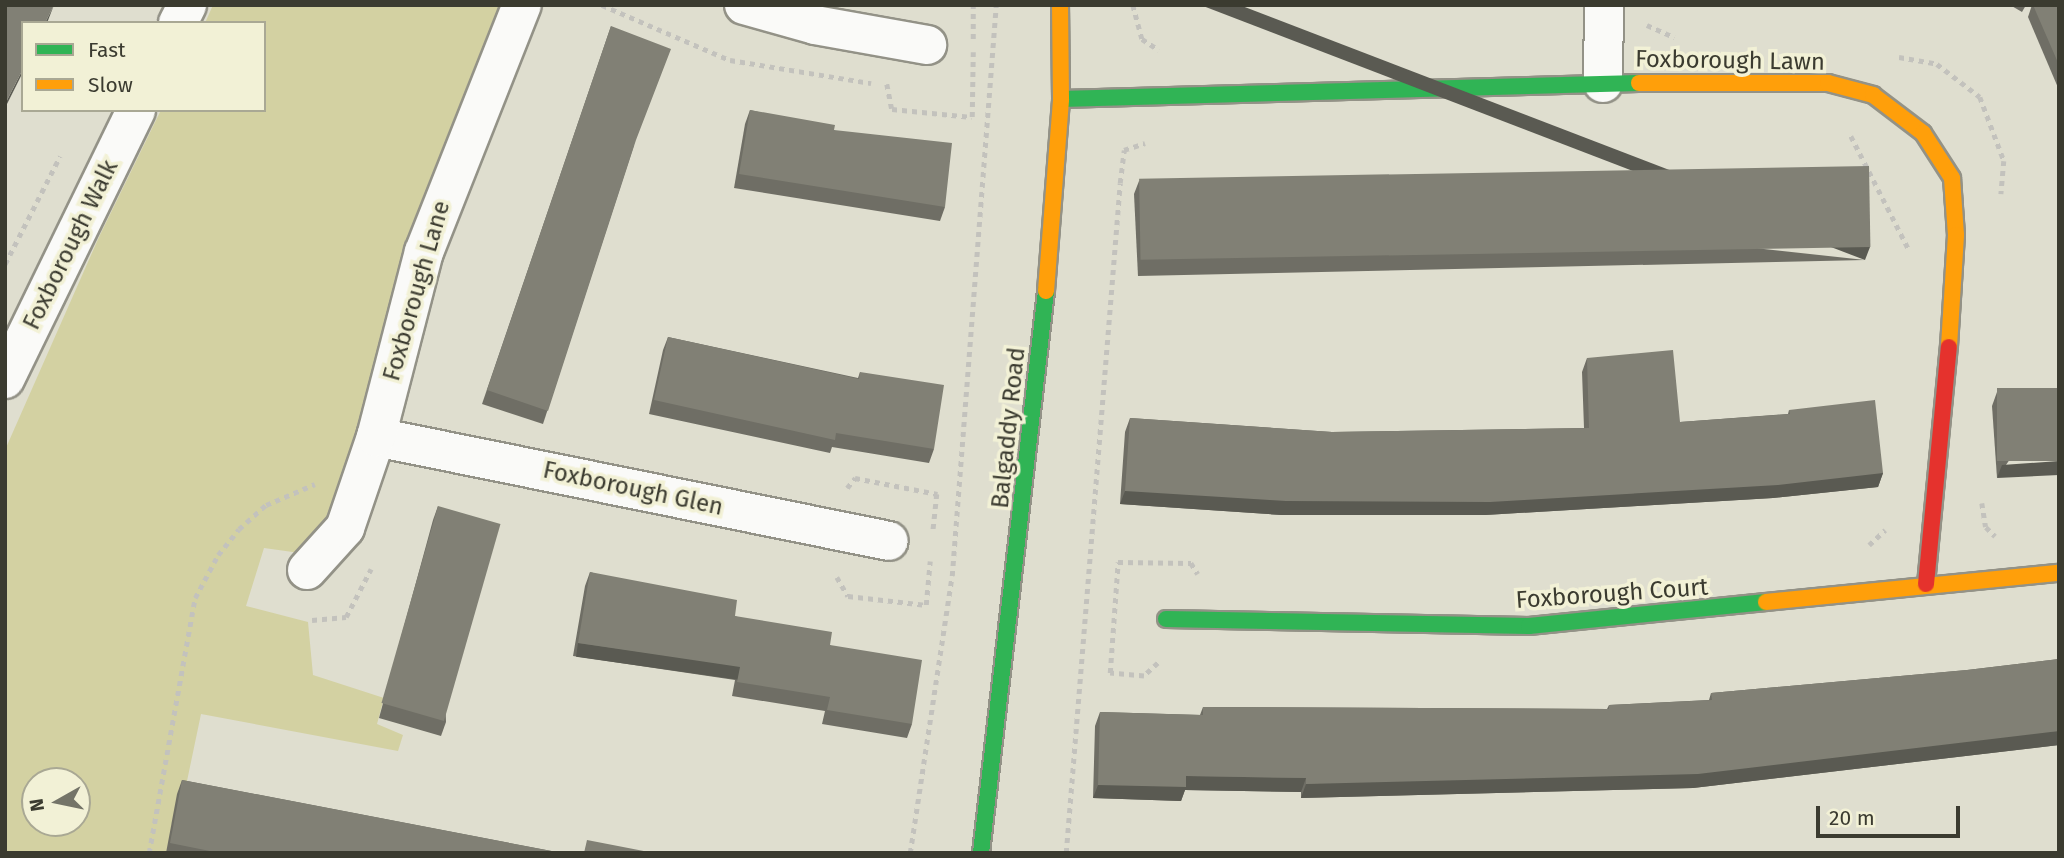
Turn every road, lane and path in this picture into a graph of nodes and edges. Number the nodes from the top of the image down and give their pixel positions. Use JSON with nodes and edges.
{"nodes":[{"id":1,"x":187,"y":5,"type":"edge"},
{"id":2,"x":522,"y":5,"type":"edge"},
{"id":3,"x":744,"y":5,"type":"edge"},
{"id":4,"x":996,"y":5,"type":"edge"},
{"id":5,"x":1060,"y":5,"type":"edge"},
{"id":6,"x":1604,"y":5,"type":"edge"},
{"id":7,"x":179,"y":21,"type":"edge"},
{"id":8,"x":927,"y":45,"type":"dead end"},
{"id":9,"x":1602,"y":83,"type":"junction"},
{"id":10,"x":1061,"y":99,"type":"junction"},
{"id":11,"x":135,"y":112,"type":"edge"},
{"id":12,"x":1845,"y":125,"type":"dead end"},
{"id":13,"x":1148,"y":142,"type":"dead end"},
{"id":14,"x":65,"y":146,"type":"dead end"},
{"id":15,"x":1911,"y":255,"type":"dead end"},
{"id":16,"x":5,"y":264,"type":"edge"},
{"id":17,"x":5,"y":379,"type":"edge"},
{"id":18,"x":376,"y":437,"type":"junction"},
{"id":19,"x":322,"y":483,"type":"dead end"},
{"id":20,"x":1887,"y":522,"type":"dead end"},
{"id":21,"x":889,"y":541,"type":"dead end"},
{"id":22,"x":1861,"y":548,"type":"dead end"},
{"id":23,"x":307,"y":570,"type":"dead end"},
{"id":24,"x":2059,"y":573,"type":"edge"},
{"id":25,"x":1202,"y":581,"type":"dead end"},
{"id":26,"x":1926,"y":584,"type":"junction"},
{"id":27,"x":1166,"y":619,"type":"dead end"},
{"id":28,"x":1163,"y":658,"type":"dead end"},
{"id":29,"x":149,"y":853,"type":"edge"},
{"id":30,"x":910,"y":853,"type":"edge"},
{"id":31,"x":981,"y":853,"type":"edge"},
{"id":32,"x":1066,"y":853,"type":"edge"}],
"edges":[{"from":1,"to":7,"type":"street"},
{"from":2,"to":18,"type":"street","name":"Foxborough Lane"},
{"from":3,"to":8,"type":"street"},
{"from":4,"to":30,"type":"path"},
{"from":5,"to":10,"type":"street","name":"Balgaddy Road"},
{"from":6,"to":9,"type":"street"},
{"from":9,"to":10,"type":"street","name":"Foxborough Lawn"},
{"from":9,"to":26,"type":"street","name":"Foxborough Lawn"},
{"from":10,"to":31,"type":"street","name":"Balgaddy Road"},
{"from":11,"to":17,"type":"street","name":"Foxborough Walk"},
{"from":12,"to":15,"type":"path"},
{"from":13,"to":32,"type":"path"},
{"from":14,"to":16,"type":"path"},
{"from":18,"to":21,"type":"street","name":"Foxborough Glen"},
{"from":18,"to":23,"type":"street","name":"Foxborough Lane"},
{"from":19,"to":29,"type":"path"},
{"from":20,"to":22,"type":"path"},
{"from":24,"to":26,"type":"street","name":"Foxborough Court"},
{"from":25,"to":28,"type":"path"},
{"from":26,"to":27,"type":"street","name":"Foxborough Court"}]}
